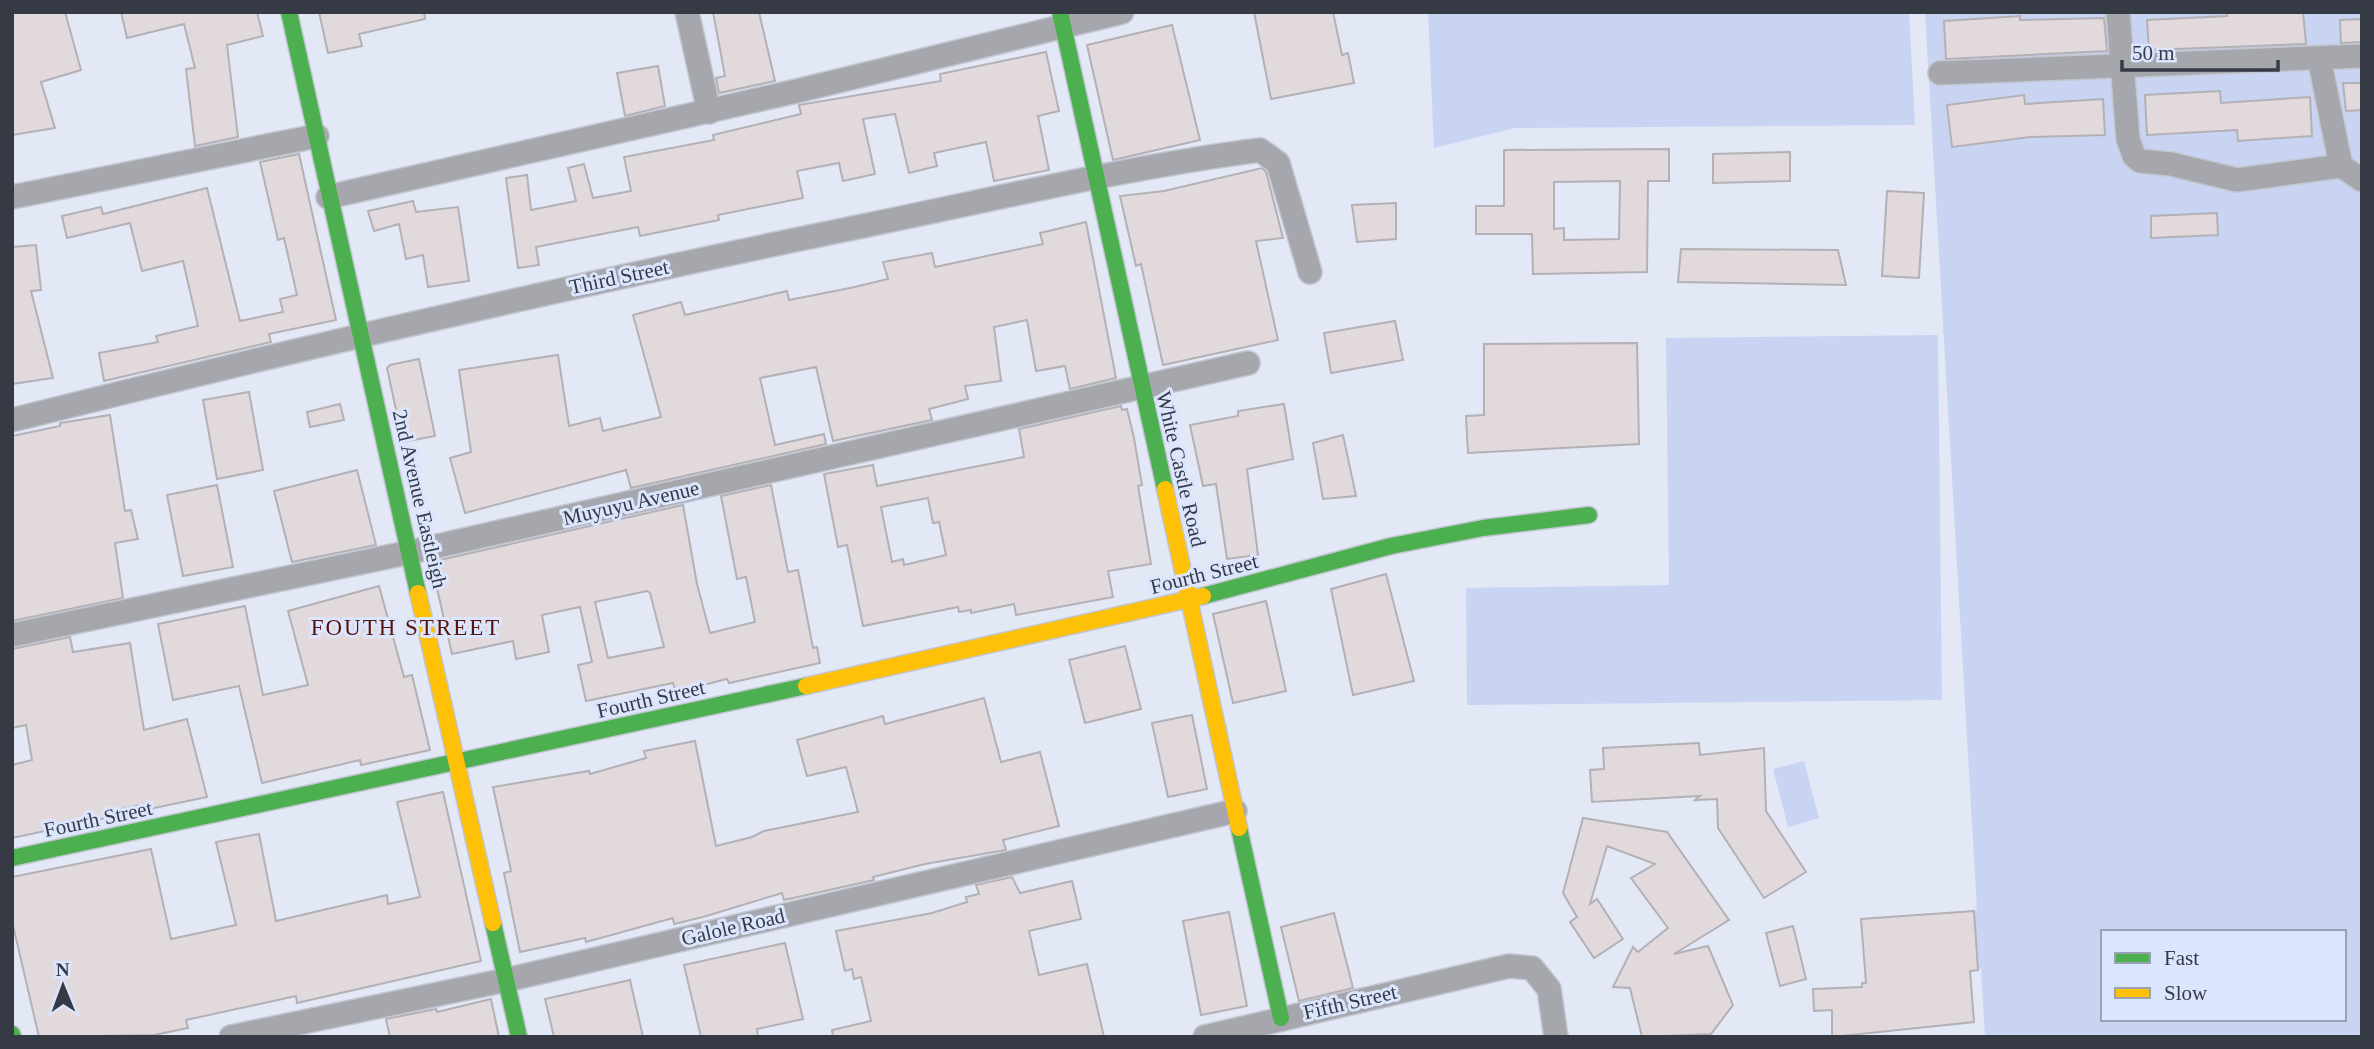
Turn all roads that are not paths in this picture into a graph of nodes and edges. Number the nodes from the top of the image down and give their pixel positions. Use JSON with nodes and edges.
{"nodes":[{"id":1,"x":289,"y":12,"type":"edge"},
{"id":2,"x":687,"y":12,"type":"edge"},
{"id":3,"x":1122,"y":12,"type":"edge"},
{"id":4,"x":2118,"y":12,"type":"edge"},
{"id":5,"x":1062,"y":20,"type":"edge"},
{"id":6,"x":2362,"y":56,"type":"edge"},
{"id":7,"x":2319,"y":58,"type":"junction"},
{"id":8,"x":2121,"y":66,"type":"junction"},
{"id":9,"x":1940,"y":73,"type":"dead end"},
{"id":10,"x":709,"y":112,"type":"junction"},
{"id":11,"x":317,"y":136,"type":"junction"},
{"id":12,"x":2341,"y":166,"type":"junction"},
{"id":13,"x":1095,"y":179,"type":"junction"},
{"id":14,"x":2362,"y":180,"type":"edge"},
{"id":15,"x":12,"y":197,"type":"edge"},
{"id":16,"x":328,"y":197,"type":"junction"},
{"id":17,"x":1310,"y":272,"type":"dead end"},
{"id":18,"x":360,"y":334,"type":"junction"},
{"id":19,"x":1248,"y":363,"type":"dead end"},
{"id":20,"x":1141,"y":388,"type":"junction"},
{"id":21,"x":12,"y":420,"type":"edge"},
{"id":22,"x":1589,"y":515,"type":"dead end"},
{"id":23,"x":411,"y":552,"type":"junction"},
{"id":24,"x":1190,"y":600,"type":"junction"},
{"id":25,"x":12,"y":635,"type":"edge"},
{"id":26,"x":457,"y":764,"type":"junction"},
{"id":27,"x":1235,"y":811,"type":"junction"},
{"id":28,"x":12,"y":858,"type":"edge"},
{"id":29,"x":506,"y":980,"type":"junction"},
{"id":30,"x":1281,"y":1018,"type":"junction"},
{"id":31,"x":231,"y":1037,"type":"edge"},
{"id":32,"x":519,"y":1037,"type":"edge"},
{"id":33,"x":1205,"y":1037,"type":"edge"},
{"id":34,"x":1556,"y":1037,"type":"edge"}],
"edges":[{"from":1,"to":11,"type":"street","name":"2nd Avenue Eastleigh"},
{"from":2,"to":10,"type":"street"},
{"from":3,"to":5,"type":"street"},
{"from":4,"to":8,"type":"street"},
{"from":5,"to":10,"type":"street"},
{"from":5,"to":13,"type":"street","name":"White Castle Road"},
{"from":6,"to":7,"type":"street"},
{"from":7,"to":8,"type":"street"},
{"from":7,"to":12,"type":"street"},
{"from":8,"to":9,"type":"street"},
{"from":8,"to":12,"type":"street"},
{"from":10,"to":16,"type":"street"},
{"from":11,"to":15,"type":"street"},
{"from":11,"to":16,"type":"street","name":"2nd Avenue Eastleigh"},
{"from":12,"to":14,"type":"street"},
{"from":13,"to":17,"type":"street","name":"Third Street"},
{"from":13,"to":18,"type":"street","name":"Third Street"},
{"from":13,"to":20,"type":"street","name":"White Castle Road"},
{"from":16,"to":18,"type":"street","name":"2nd Avenue Eastleigh"},
{"from":18,"to":21,"type":"street","name":"Third Street"},
{"from":18,"to":23,"type":"street","name":"2nd Avenue Eastleigh"},
{"from":19,"to":20,"type":"street","name":"Muyuyu Avenue"},
{"from":20,"to":23,"type":"street","name":"Muyuyu Avenue"},
{"from":20,"to":24,"type":"street","name":"White Castle Road"},
{"from":22,"to":24,"type":"street","name":"Fourth Street"},
{"from":23,"to":25,"type":"street","name":"Muyuyu Avenue"},
{"from":23,"to":26,"type":"street","name":"2nd Avenue Eastleigh"},
{"from":24,"to":26,"type":"street","name":"Fourth Street"},
{"from":24,"to":27,"type":"street","name":"White Castle Road"},
{"from":26,"to":28,"type":"street","name":"Fourth Street"},
{"from":26,"to":29,"type":"street","name":"2nd Avenue Eastleigh"},
{"from":27,"to":29,"type":"street","name":"Galole Road"},
{"from":27,"to":30,"type":"street","name":"White Castle Road"},
{"from":29,"to":31,"type":"street","name":"Galole Road"},
{"from":29,"to":32,"type":"street","name":"2nd Avenue Eastleigh"},
{"from":30,"to":33,"type":"street","name":"Fifth Street"},
{"from":30,"to":34,"type":"street","name":"Fifth Street"}]}
